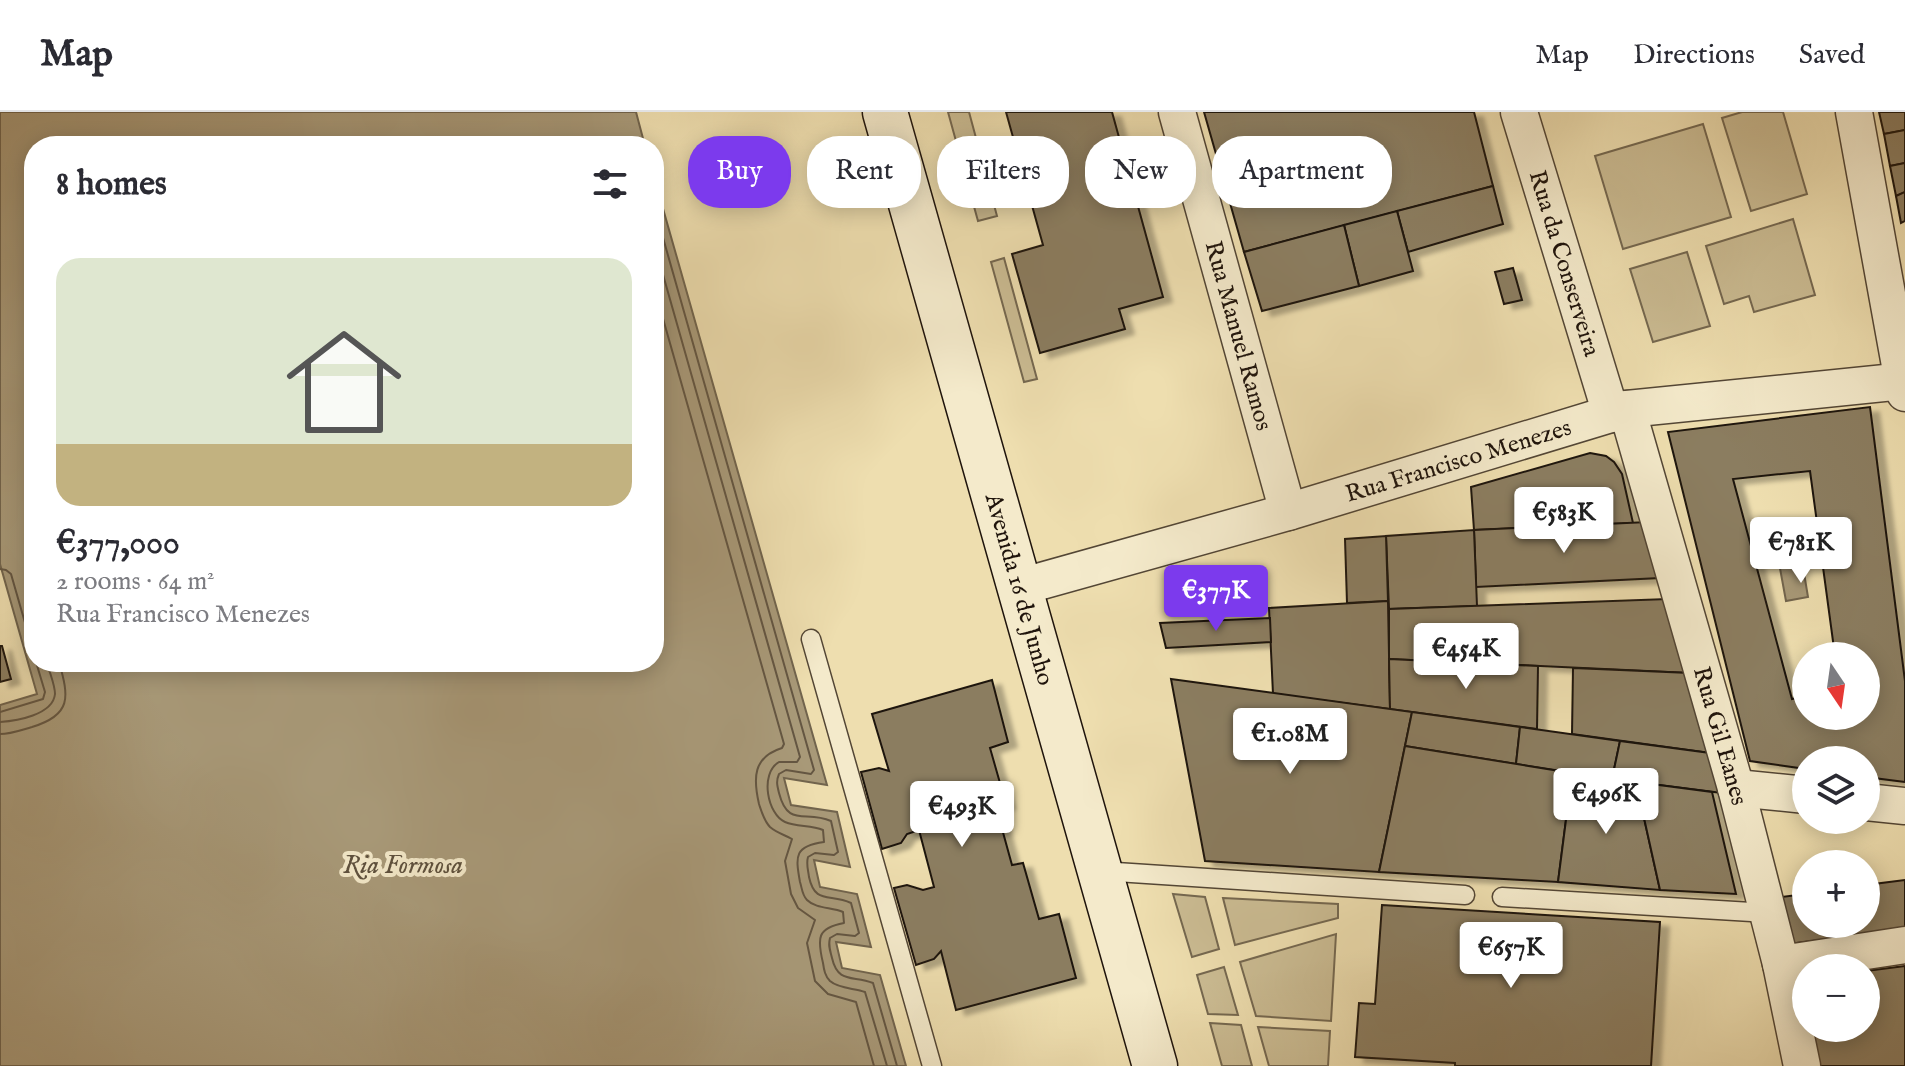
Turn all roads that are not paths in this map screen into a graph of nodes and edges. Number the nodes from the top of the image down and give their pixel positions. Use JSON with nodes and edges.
{"nodes":[{"id":1,"x":885,"y":112,"type":"edge"},
{"id":2,"x":1177,"y":112,"type":"edge"},
{"id":3,"x":1519,"y":112,"type":"edge"},
{"id":4,"x":1854,"y":112,"type":"edge"},
{"id":5,"x":1905,"y":385,"type":"edge"},
{"id":6,"x":1619,"y":412,"type":"junction"},
{"id":7,"x":1288,"y":512,"type":"junction"},
{"id":8,"x":1020,"y":587,"type":"junction"},
{"id":9,"x":811,"y":639,"type":"dead end"},
{"id":10,"x":1736,"y":788,"type":"junction"},
{"id":11,"x":1792,"y":794,"type":"edge"},
{"id":12,"x":1880,"y":803,"type":"edge"},
{"id":13,"x":1905,"y":806,"type":"edge"},
{"id":14,"x":1099,"y":871,"type":"junction"},
{"id":15,"x":1465,"y":895,"type":"dead end"},
{"id":16,"x":1502,"y":897,"type":"dead end"},
{"id":17,"x":1768,"y":913,"type":"junction"},
{"id":18,"x":1905,"y":945,"type":"edge"},
{"id":19,"x":1781,"y":964,"type":"junction"},
{"id":20,"x":932,"y":1066,"type":"edge"},
{"id":21,"x":1155,"y":1066,"type":"edge"},
{"id":22,"x":1802,"y":1066,"type":"edge"}],
"edges":[{"from":1,"to":8,"type":"main road","name":"Avenida 16 de Junho"},
{"from":2,"to":7,"type":"street","name":"Rua Manuel Ramos"},
{"from":3,"to":6,"type":"street","name":"Rua da Conserveira"},
{"from":4,"to":5,"type":"street"},
{"from":5,"to":6,"type":"street","name":"Rua Francisco Menezes"},
{"from":6,"to":7,"type":"street","name":"Rua Francisco Menezes"},
{"from":6,"to":10,"type":"street","name":"Rua Gil Eanes"},
{"from":7,"to":8,"type":"street","name":"Rua Francisco Menezes"},
{"from":8,"to":14,"type":"main road","name":"Avenida 16 de Junho"},
{"from":9,"to":20,"type":"lane"},
{"from":10,"to":11,"type":"street"},
{"from":10,"to":17,"type":"street","name":"Rua Gil Eanes"},
{"from":12,"to":13,"type":"street"},
{"from":14,"to":15,"type":"lane"},
{"from":14,"to":21,"type":"main road","name":"Avenida 16 de Junho"},
{"from":16,"to":17,"type":"lane"},
{"from":17,"to":19,"type":"street","name":"Rua Gil Eanes"},
{"from":18,"to":19,"type":"street"},
{"from":19,"to":22,"type":"street","name":"Rua Gil Eanes"}]}
